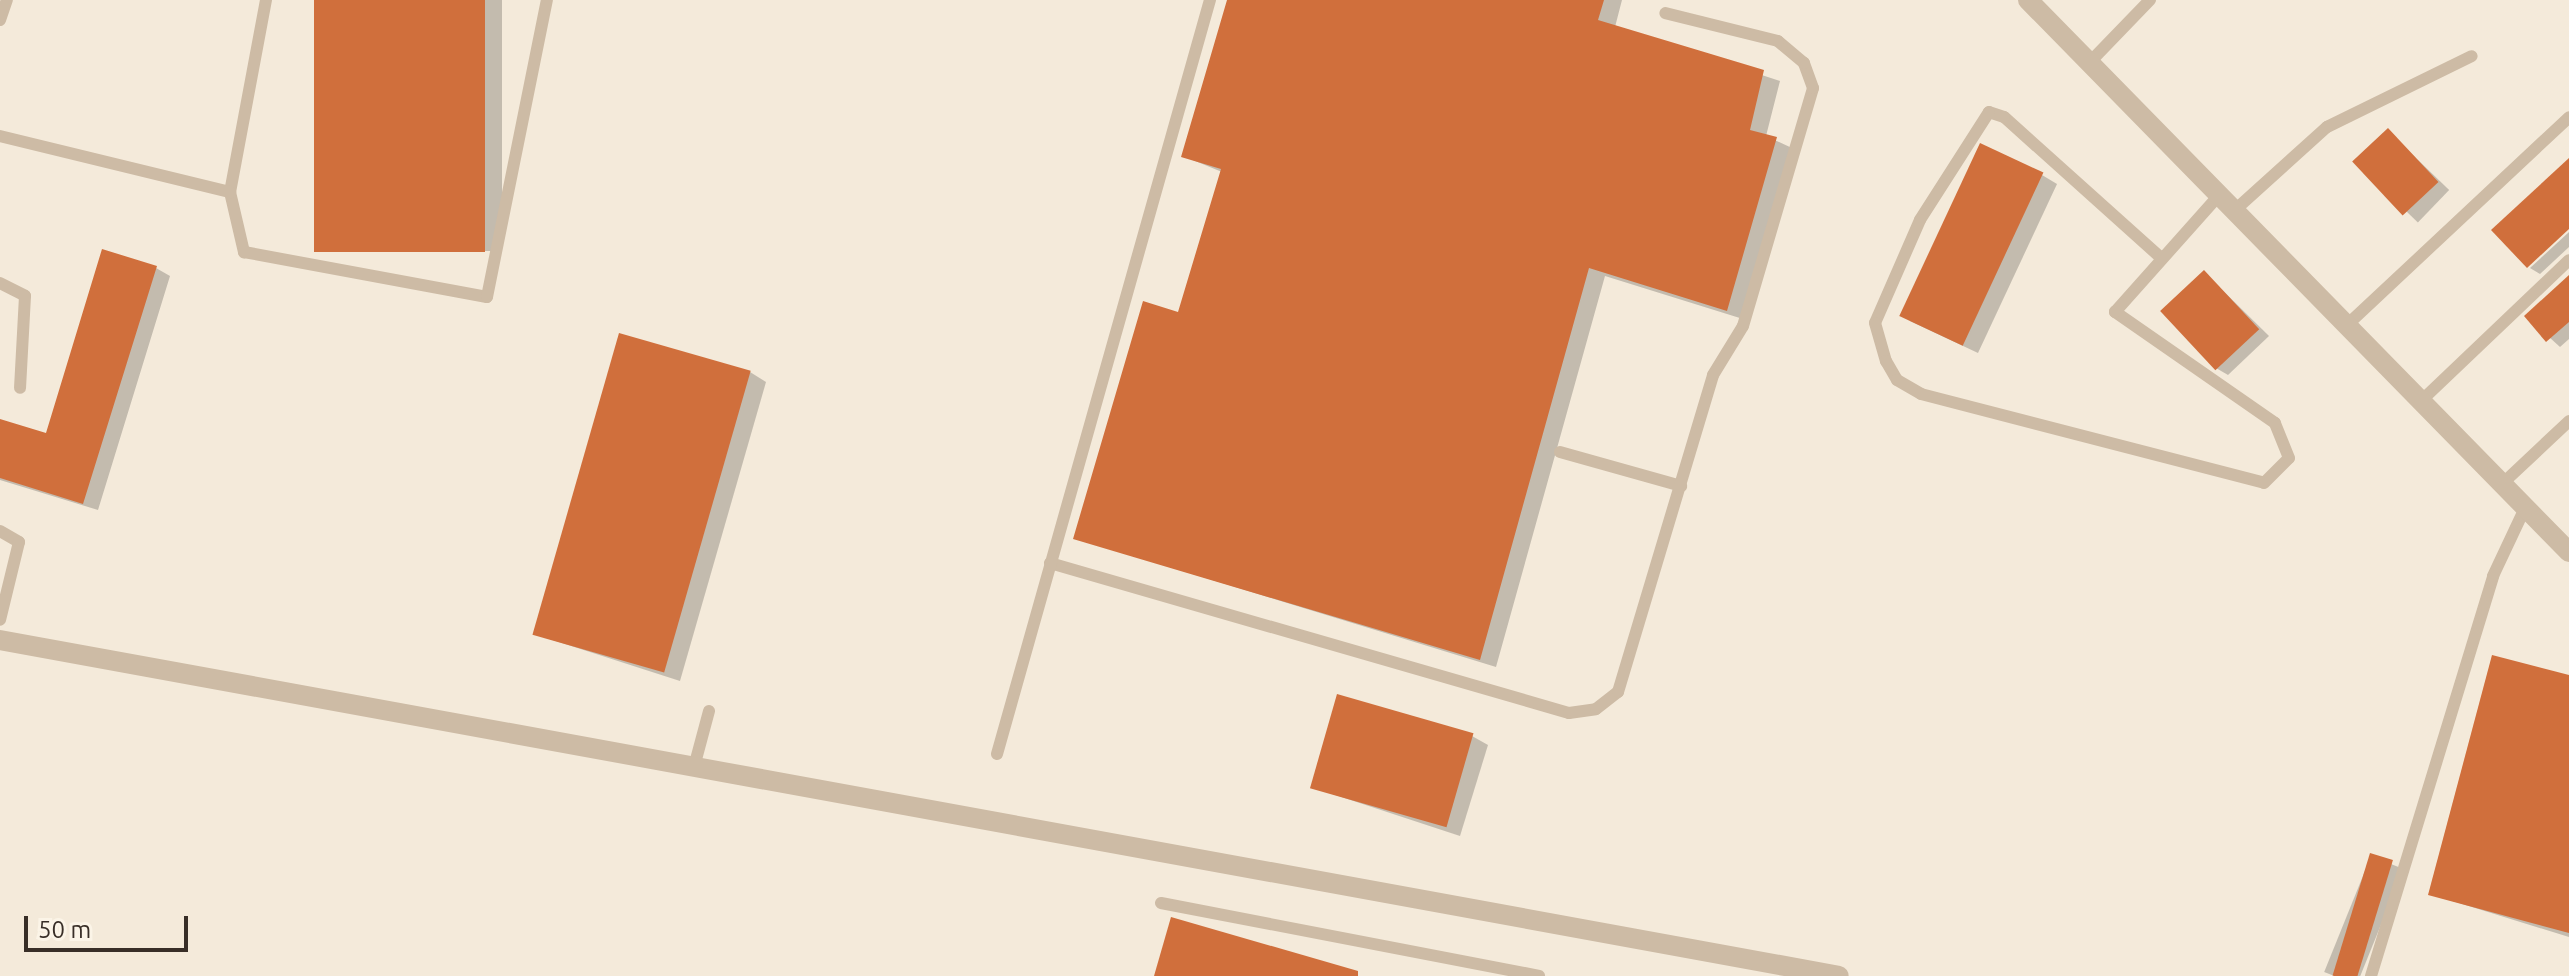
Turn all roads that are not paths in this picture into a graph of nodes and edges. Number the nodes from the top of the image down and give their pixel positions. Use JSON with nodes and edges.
{"nodes":[{"id":1,"x":7,"y":0,"type":"edge"},
{"id":2,"x":266,"y":0,"type":"edge"},
{"id":3,"x":547,"y":0,"type":"edge"},
{"id":4,"x":1210,"y":0,"type":"edge"},
{"id":5,"x":2028,"y":0,"type":"edge"},
{"id":6,"x":2150,"y":0,"type":"edge"},
{"id":7,"x":1665,"y":13,"type":"dead end"},
{"id":8,"x":0,"y":20,"type":"edge"},
{"id":9,"x":2472,"y":56,"type":"dead end"},
{"id":10,"x":2091,"y":61,"type":"junction"},
{"id":11,"x":2569,"y":117,"type":"edge"},
{"id":12,"x":0,"y":136,"type":"edge"},
{"id":13,"x":230,"y":192,"type":"junction"},
{"id":14,"x":2220,"y":194,"type":"junction"},
{"id":15,"x":2235,"y":210,"type":"junction"},
{"id":16,"x":2159,"y":256,"type":"junction"},
{"id":17,"x":2569,"y":260,"type":"edge"},
{"id":18,"x":0,"y":283,"type":"edge"},
{"id":19,"x":2347,"y":325,"type":"junction"},
{"id":20,"x":20,"y":388,"type":"dead end"},
{"id":21,"x":2421,"y":401,"type":"junction"},
{"id":22,"x":2569,"y":421,"type":"edge"},
{"id":23,"x":1560,"y":452,"type":"dead end"},
{"id":24,"x":2502,"y":484,"type":"junction"},
{"id":25,"x":1681,"y":486,"type":"junction"},
{"id":26,"x":2525,"y":508,"type":"junction"},
{"id":27,"x":0,"y":531,"type":"edge"},
{"id":28,"x":2569,"y":552,"type":"edge"},
{"id":29,"x":1050,"y":563,"type":"junction"},
{"id":30,"x":0,"y":620,"type":"edge"},
{"id":31,"x":0,"y":640,"type":"edge"},
{"id":32,"x":709,"y":711,"type":"dead end"},
{"id":33,"x":997,"y":754,"type":"dead end"},
{"id":34,"x":694,"y":767,"type":"junction"},
{"id":35,"x":1161,"y":903,"type":"dead end"},
{"id":36,"x":1539,"y":976,"type":"edge"},
{"id":37,"x":1839,"y":976,"type":"edge"},
{"id":38,"x":2371,"y":976,"type":"edge"}],
"edges":[{"from":1,"to":8,"type":"lane"},
{"from":2,"to":13,"type":"lane"},
{"from":3,"to":13,"type":"lane"},
{"from":4,"to":29,"type":"lane"},
{"from":5,"to":10,"type":"street"},
{"from":6,"to":10,"type":"lane"},
{"from":7,"to":25,"type":"lane"},
{"from":9,"to":15,"type":"lane"},
{"from":10,"to":14,"type":"street"},
{"from":11,"to":19,"type":"lane"},
{"from":12,"to":13,"type":"lane"},
{"from":14,"to":15,"type":"street"},
{"from":14,"to":16,"type":"lane"},
{"from":15,"to":19,"type":"street"},
{"from":16,"to":16,"type":"lane"},
{"from":17,"to":21,"type":"lane"},
{"from":18,"to":20,"type":"lane"},
{"from":19,"to":21,"type":"street"},
{"from":21,"to":24,"type":"street"},
{"from":22,"to":24,"type":"lane"},
{"from":23,"to":25,"type":"lane"},
{"from":24,"to":26,"type":"street"},
{"from":25,"to":29,"type":"lane"},
{"from":26,"to":28,"type":"street"},
{"from":26,"to":38,"type":"lane"},
{"from":27,"to":30,"type":"lane"},
{"from":29,"to":33,"type":"lane"},
{"from":31,"to":34,"type":"street"},
{"from":32,"to":34,"type":"lane"},
{"from":34,"to":37,"type":"street"},
{"from":35,"to":36,"type":"lane"}]}
